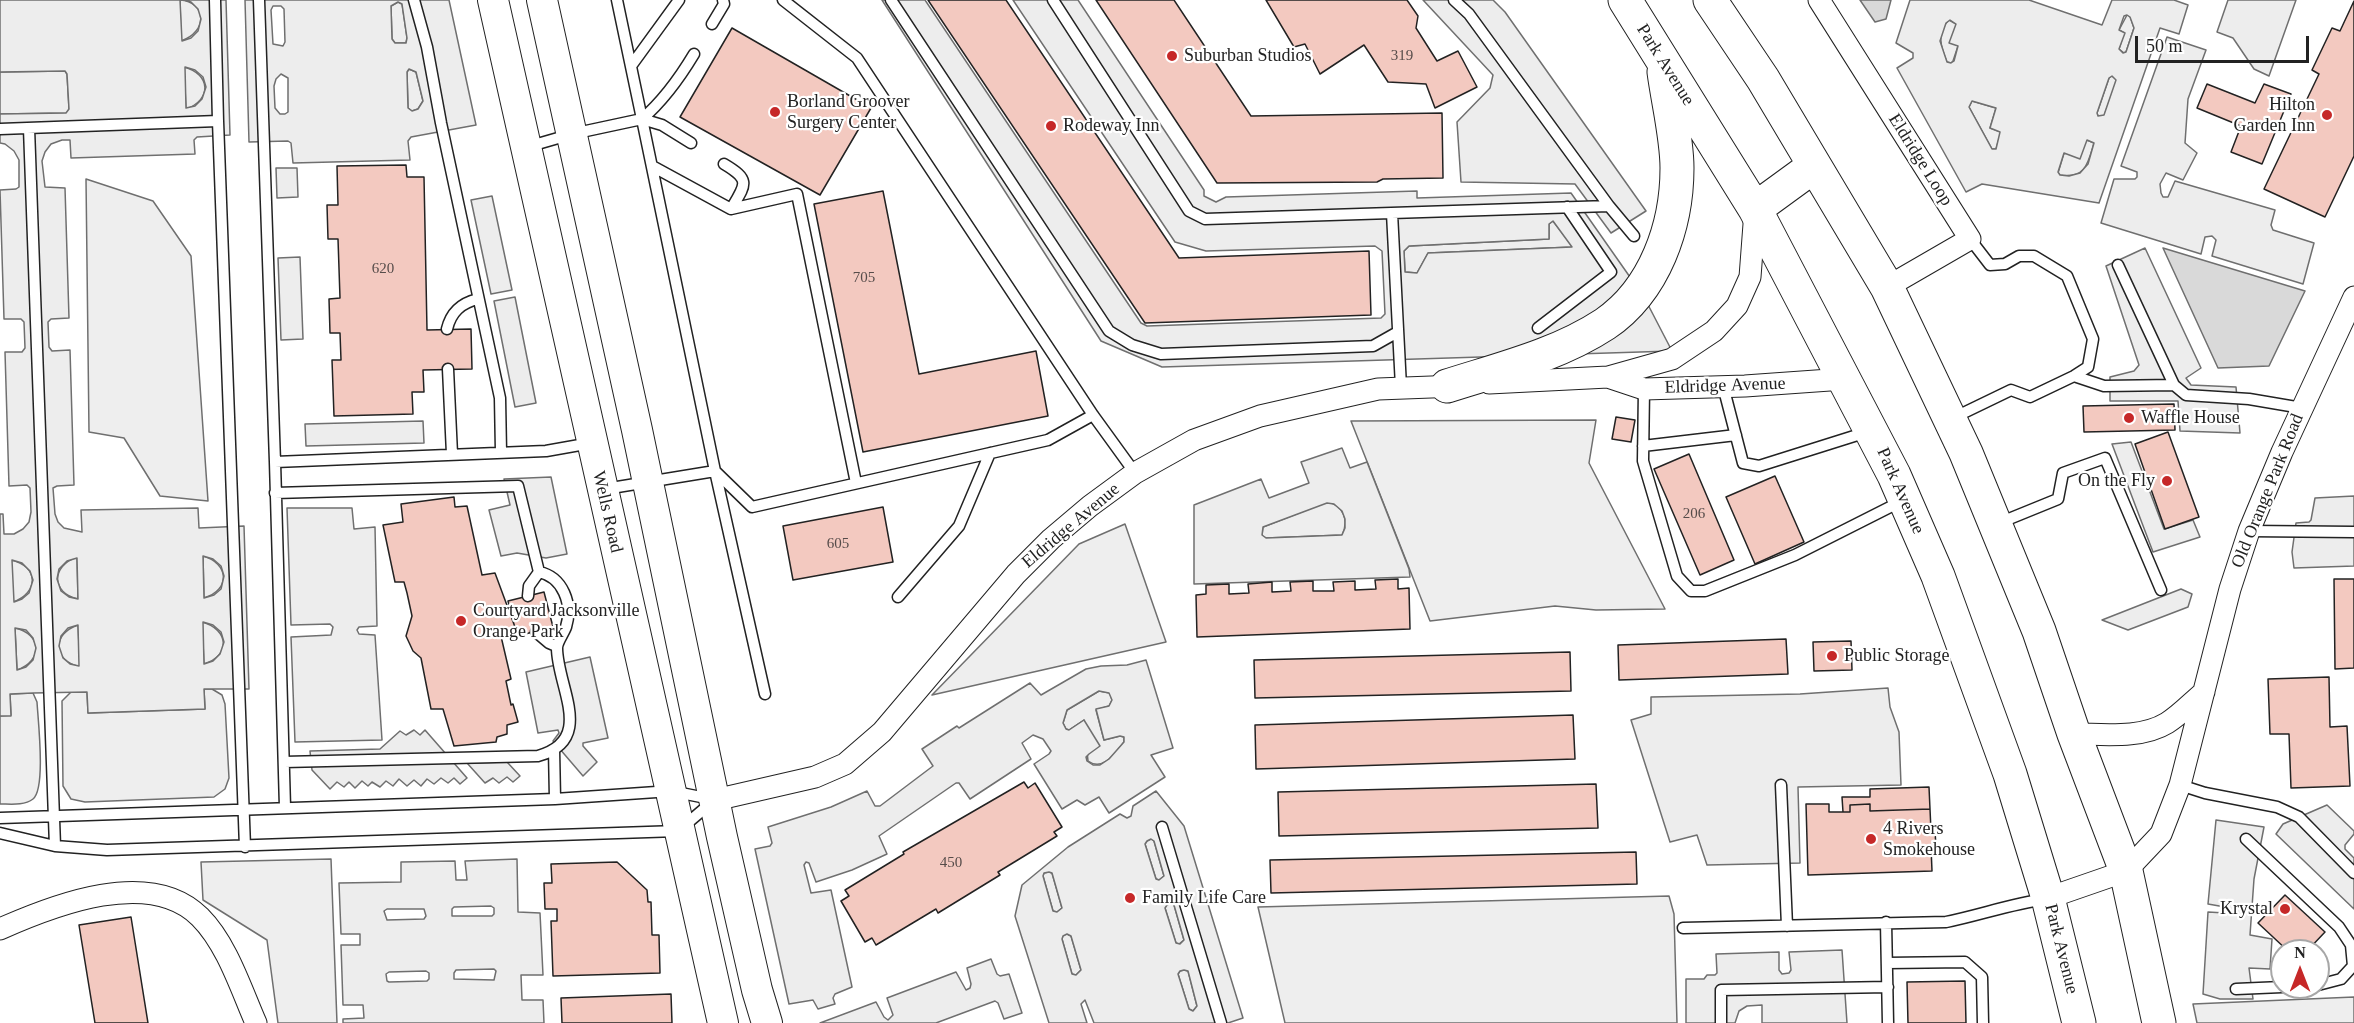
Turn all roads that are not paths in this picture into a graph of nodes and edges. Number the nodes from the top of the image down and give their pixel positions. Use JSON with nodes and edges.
{"nodes":[{"id":1,"x":215,"y":0,"type":"edge"},
{"id":2,"x":259,"y":0,"type":"edge"},
{"id":3,"x":414,"y":0,"type":"edge"},
{"id":4,"x":493,"y":0,"type":"edge"},
{"id":5,"x":542,"y":0,"type":"edge"},
{"id":6,"x":617,"y":0,"type":"edge"},
{"id":7,"x":679,"y":0,"type":"edge"},
{"id":8,"x":723,"y":0,"type":"edge"},
{"id":9,"x":783,"y":0,"type":"edge"},
{"id":10,"x":891,"y":0,"type":"edge"},
{"id":11,"x":1053,"y":0,"type":"edge"},
{"id":12,"x":1454,"y":0,"type":"edge"},
{"id":13,"x":1625,"y":0,"type":"edge"},
{"id":14,"x":1710,"y":0,"type":"edge"},
{"id":15,"x":1819,"y":0,"type":"edge"},
{"id":16,"x":712,"y":24,"type":"dead end"},
{"id":17,"x":694,"y":54,"type":"dead end"},
{"id":18,"x":1662,"y":61,"type":"junction"},
{"id":19,"x":632,"y":66,"type":"junction"},
{"id":20,"x":642,"y":119,"type":"junction"},
{"id":21,"x":218,"y":121,"type":"junction"},
{"id":22,"x":29,"y":128,"type":"junction"},
{"id":23,"x":0,"y":129,"type":"edge"},
{"id":24,"x":572,"y":134,"type":"junction"},
{"id":25,"x":691,"y":143,"type":"dead end"},
{"id":26,"x":527,"y":147,"type":"junction"},
{"id":27,"x":724,"y":164,"type":"dead end"},
{"id":28,"x":652,"y":166,"type":"junction"},
{"id":29,"x":1815,"y":166,"type":"junction"},
{"id":30,"x":1609,"y":206,"type":"junction"},
{"id":31,"x":1567,"y":207,"type":"junction"},
{"id":32,"x":731,"y":209,"type":"junction"},
{"id":33,"x":1755,"y":209,"type":"junction"},
{"id":34,"x":1392,"y":213,"type":"junction"},
{"id":35,"x":1634,"y":236,"type":"dead end"},
{"id":36,"x":1970,"y":239,"type":"junction"},
{"id":37,"x":2118,"y":265,"type":"dead end"},
{"id":38,"x":1887,"y":288,"type":"junction"},
{"id":39,"x":2354,"y":297,"type":"edge"},
{"id":40,"x":478,"y":299,"type":"junction"},
{"id":41,"x":1538,"y":328,"type":"dead end"},
{"id":42,"x":447,"y":329,"type":"dead end"},
{"id":43,"x":1396,"y":333,"type":"junction"},
{"id":44,"x":448,"y":369,"type":"dead end"},
{"id":45,"x":2074,"y":376,"type":"junction"},
{"id":46,"x":1608,"y":377,"type":"junction"},
{"id":47,"x":1844,"y":379,"type":"junction"},
{"id":48,"x":2174,"y":385,"type":"junction"},
{"id":49,"x":1447,"y":386,"type":"junction"},
{"id":50,"x":1723,"y":386,"type":"junction"},
{"id":51,"x":1401,"y":387,"type":"junction"},
{"id":52,"x":1644,"y":389,"type":"junction"},
{"id":53,"x":2302,"y":408,"type":"junction"},
{"id":54,"x":1092,"y":415,"type":"junction"},
{"id":55,"x":1950,"y":419,"type":"junction"},
{"id":56,"x":1872,"y":430,"type":"junction"},
{"id":57,"x":1736,"y":435,"type":"junction"},
{"id":58,"x":591,"y":443,"type":"junction"},
{"id":59,"x":1643,"y":446,"type":"junction"},
{"id":60,"x":501,"y":452,"type":"junction"},
{"id":61,"x":990,"y":453,"type":"junction"},
{"id":62,"x":452,"y":454,"type":"junction"},
{"id":63,"x":275,"y":462,"type":"junction"},
{"id":64,"x":715,"y":471,"type":"junction"},
{"id":65,"x":1135,"y":473,"type":"junction"},
{"id":66,"x":648,"y":482,"type":"junction"},
{"id":67,"x":856,"y":483,"type":"junction"},
{"id":68,"x":602,"y":489,"type":"junction"},
{"id":69,"x":275,"y":493,"type":"junction"},
{"id":70,"x":1905,"y":499,"type":"junction"},
{"id":71,"x":1996,"y":524,"type":"junction"},
{"id":72,"x":2249,"y":531,"type":"junction"},
{"id":73,"x":2354,"y":532,"type":"edge"},
{"id":74,"x":539,"y":572,"type":"junction"},
{"id":75,"x":2161,"y":590,"type":"dead end"},
{"id":76,"x":528,"y":596,"type":"dead end"},
{"id":77,"x":898,"y":597,"type":"dead end"},
{"id":78,"x":536,"y":632,"type":"dead end"},
{"id":79,"x":556,"y":645,"type":"junction"},
{"id":80,"x":2204,"y":692,"type":"junction"},
{"id":81,"x":765,"y":694,"type":"dead end"},
{"id":82,"x":2074,"y":734,"type":"junction"},
{"id":83,"x":554,"y":749,"type":"junction"},
{"id":84,"x":284,"y":762,"type":"junction"},
{"id":85,"x":1781,"y":785,"type":"dead end"},
{"id":86,"x":2180,"y":785,"type":"junction"},
{"id":87,"x":670,"y":791,"type":"junction"},
{"id":88,"x":555,"y":799,"type":"junction"},
{"id":89,"x":715,"y":800,"type":"junction"},
{"id":90,"x":285,"y":807,"type":"junction"},
{"id":91,"x":243,"y":808,"type":"junction"},
{"id":92,"x":54,"y":816,"type":"junction"},
{"id":93,"x":0,"y":818,"type":"edge"},
{"id":94,"x":1162,"y":827,"type":"dead end"},
{"id":95,"x":678,"y":831,"type":"junction"},
{"id":96,"x":0,"y":833,"type":"edge"},
{"id":97,"x":2246,"y":839,"type":"dead end"},
{"id":98,"x":55,"y":846,"type":"junction"},
{"id":99,"x":245,"y":847,"type":"junction"},
{"id":100,"x":2126,"y":871,"type":"junction"},
{"id":101,"x":2354,"y":873,"type":"edge"},
{"id":102,"x":2048,"y":898,"type":"junction"},
{"id":103,"x":1886,"y":922,"type":"junction"},
{"id":104,"x":1787,"y":926,"type":"junction"},
{"id":105,"x":1683,"y":928,"type":"dead end"},
{"id":106,"x":0,"y":929,"type":"edge"},
{"id":107,"x":1887,"y":963,"type":"junction"},
{"id":108,"x":2330,"y":982,"type":"edge"},
{"id":109,"x":1888,"y":987,"type":"junction"},
{"id":110,"x":2270,"y":987,"type":"edge"},
{"id":111,"x":2236,"y":988,"type":"dead end"},
{"id":112,"x":256,"y":1023,"type":"edge"},
{"id":113,"x":723,"y":1023,"type":"edge"},
{"id":114,"x":767,"y":1023,"type":"edge"},
{"id":115,"x":1221,"y":1023,"type":"edge"},
{"id":116,"x":1721,"y":1023,"type":"edge"},
{"id":117,"x":1888,"y":1023,"type":"edge"},
{"id":118,"x":1983,"y":1023,"type":"edge"},
{"id":119,"x":2079,"y":1023,"type":"edge"},
{"id":120,"x":2159,"y":1023,"type":"edge"}],
"edges":[{"from":1,"to":21,"type":"lane"},
{"from":2,"to":63,"type":"lane"},
{"from":3,"to":40,"type":"lane"},
{"from":4,"to":26,"type":"main road","name":"Wells Road"},
{"from":5,"to":24,"type":"main road"},
{"from":6,"to":19,"type":"lane"},
{"from":7,"to":19,"type":"lane"},
{"from":8,"to":16,"type":"lane"},
{"from":9,"to":54,"type":"lane"},
{"from":10,"to":43,"type":"lane"},
{"from":11,"to":34,"type":"lane"},
{"from":12,"to":30,"type":"lane"},
{"from":13,"to":18,"type":"highway","name":"Park Avenue"},
{"from":14,"to":29,"type":"highway"},
{"from":15,"to":36,"type":"street","name":"Eldridge Loop"},
{"from":17,"to":20,"type":"lane"},
{"from":18,"to":33,"type":"highway","name":"Park Avenue"},
{"from":18,"to":49,"type":"highway"},
{"from":19,"to":20,"type":"lane"},
{"from":20,"to":24,"type":"lane"},
{"from":20,"to":25,"type":"lane"},
{"from":20,"to":28,"type":"lane"},
{"from":21,"to":22,"type":"lane"},
{"from":21,"to":91,"type":"lane"},
{"from":22,"to":23,"type":"lane"},
{"from":22,"to":92,"type":"lane"},
{"from":24,"to":26,"type":"lane"},
{"from":24,"to":66,"type":"main road"},
{"from":26,"to":58,"type":"main road","name":"Wells Road"},
{"from":27,"to":32,"type":"lane"},
{"from":28,"to":32,"type":"lane"},
{"from":28,"to":64,"type":"lane"},
{"from":29,"to":33,"type":"highway"},
{"from":29,"to":38,"type":"highway"},
{"from":30,"to":31,"type":"lane"},
{"from":30,"to":35,"type":"lane"},
{"from":31,"to":34,"type":"lane"},
{"from":31,"to":41,"type":"lane"},
{"from":32,"to":67,"type":"lane"},
{"from":33,"to":46,"type":"street","name":"Eldridge Avenue"},
{"from":33,"to":47,"type":"highway","name":"Park Avenue"},
{"from":34,"to":43,"type":"lane"},
{"from":36,"to":38,"type":"street"},
{"from":36,"to":45,"type":"lane"},
{"from":37,"to":48,"type":"lane"},
{"from":38,"to":55,"type":"highway"},
{"from":39,"to":53,"type":"street","name":"Old Orange Park Road"},
{"from":40,"to":42,"type":"lane"},
{"from":40,"to":60,"type":"lane"},
{"from":43,"to":51,"type":"lane"},
{"from":44,"to":62,"type":"lane"},
{"from":45,"to":48,"type":"lane"},
{"from":45,"to":55,"type":"lane"},
{"from":46,"to":49,"type":"street","name":"Eldridge Avenue"},
{"from":46,"to":52,"type":"street","name":"Eldridge Avenue"},
{"from":47,"to":50,"type":"street","name":"Eldridge Avenue"},
{"from":47,"to":56,"type":"highway","name":"Park Avenue"},
{"from":48,"to":53,"type":"lane"},
{"from":49,"to":51,"type":"street","name":"Eldridge Avenue"},
{"from":50,"to":52,"type":"street","name":"Eldridge Avenue"},
{"from":50,"to":57,"type":"lane"},
{"from":51,"to":65,"type":"street","name":"Eldridge Avenue"},
{"from":52,"to":59,"type":"lane"},
{"from":53,"to":72,"type":"street","name":"Old Orange Park Road"},
{"from":54,"to":61,"type":"lane"},
{"from":54,"to":65,"type":"lane"},
{"from":55,"to":71,"type":"highway"},
{"from":56,"to":57,"type":"lane"},
{"from":56,"to":70,"type":"highway","name":"Park Avenue"},
{"from":57,"to":59,"type":"lane"},
{"from":58,"to":60,"type":"lane"},
{"from":58,"to":68,"type":"main road","name":"Wells Road"},
{"from":59,"to":70,"type":"lane"},
{"from":60,"to":62,"type":"lane"},
{"from":61,"to":67,"type":"lane"},
{"from":61,"to":77,"type":"lane"},
{"from":62,"to":63,"type":"lane"},
{"from":63,"to":69,"type":"lane"},
{"from":64,"to":66,"type":"lane"},
{"from":64,"to":67,"type":"lane"},
{"from":64,"to":81,"type":"lane"},
{"from":65,"to":89,"type":"street","name":"Eldridge Avenue"},
{"from":66,"to":68,"type":"lane"},
{"from":66,"to":89,"type":"main road"},
{"from":68,"to":87,"type":"main road","name":"Wells Road"},
{"from":69,"to":74,"type":"lane"},
{"from":69,"to":84,"type":"lane"},
{"from":70,"to":102,"type":"highway","name":"Park Avenue"},
{"from":71,"to":75,"type":"lane"},
{"from":71,"to":82,"type":"highway"},
{"from":72,"to":73,"type":"lane"},
{"from":72,"to":80,"type":"street","name":"Old Orange Park Road"},
{"from":74,"to":76,"type":"lane"},
{"from":74,"to":79,"type":"lane"},
{"from":78,"to":79,"type":"lane"},
{"from":79,"to":83,"type":"lane"},
{"from":80,"to":82,"type":"street"},
{"from":80,"to":86,"type":"street","name":"Old Orange Park Road"},
{"from":82,"to":100,"type":"highway"},
{"from":83,"to":84,"type":"lane"},
{"from":83,"to":88,"type":"lane"},
{"from":84,"to":90,"type":"lane"},
{"from":85,"to":104,"type":"lane"},
{"from":86,"to":100,"type":"street","name":"Old Orange Park Road"},
{"from":86,"to":101,"type":"lane"},
{"from":87,"to":88,"type":"lane"},
{"from":87,"to":89,"type":"lane"},
{"from":87,"to":95,"type":"main road","name":"Wells Road"},
{"from":88,"to":90,"type":"lane"},
{"from":89,"to":95,"type":"lane"},
{"from":89,"to":114,"type":"main road"},
{"from":90,"to":91,"type":"lane"},
{"from":91,"to":92,"type":"lane"},
{"from":91,"to":99,"type":"lane"},
{"from":92,"to":93,"type":"lane"},
{"from":92,"to":98,"type":"lane"},
{"from":94,"to":115,"type":"lane"},
{"from":95,"to":99,"type":"lane"},
{"from":95,"to":113,"type":"main road","name":"Wells Road"},
{"from":96,"to":98,"type":"lane"},
{"from":97,"to":108,"type":"lane"},
{"from":98,"to":99,"type":"lane"},
{"from":100,"to":102,"type":"street","name":"Old Orange Park Road"},
{"from":100,"to":120,"type":"highway"},
{"from":102,"to":103,"type":"lane"},
{"from":102,"to":119,"type":"highway","name":"Park Avenue"},
{"from":103,"to":104,"type":"lane"},
{"from":103,"to":107,"type":"lane"},
{"from":104,"to":105,"type":"lane"},
{"from":106,"to":112,"type":"street"},
{"from":107,"to":109,"type":"lane"},
{"from":107,"to":118,"type":"lane"},
{"from":109,"to":116,"type":"lane"},
{"from":109,"to":117,"type":"lane"},
{"from":110,"to":111,"type":"lane"}]}
